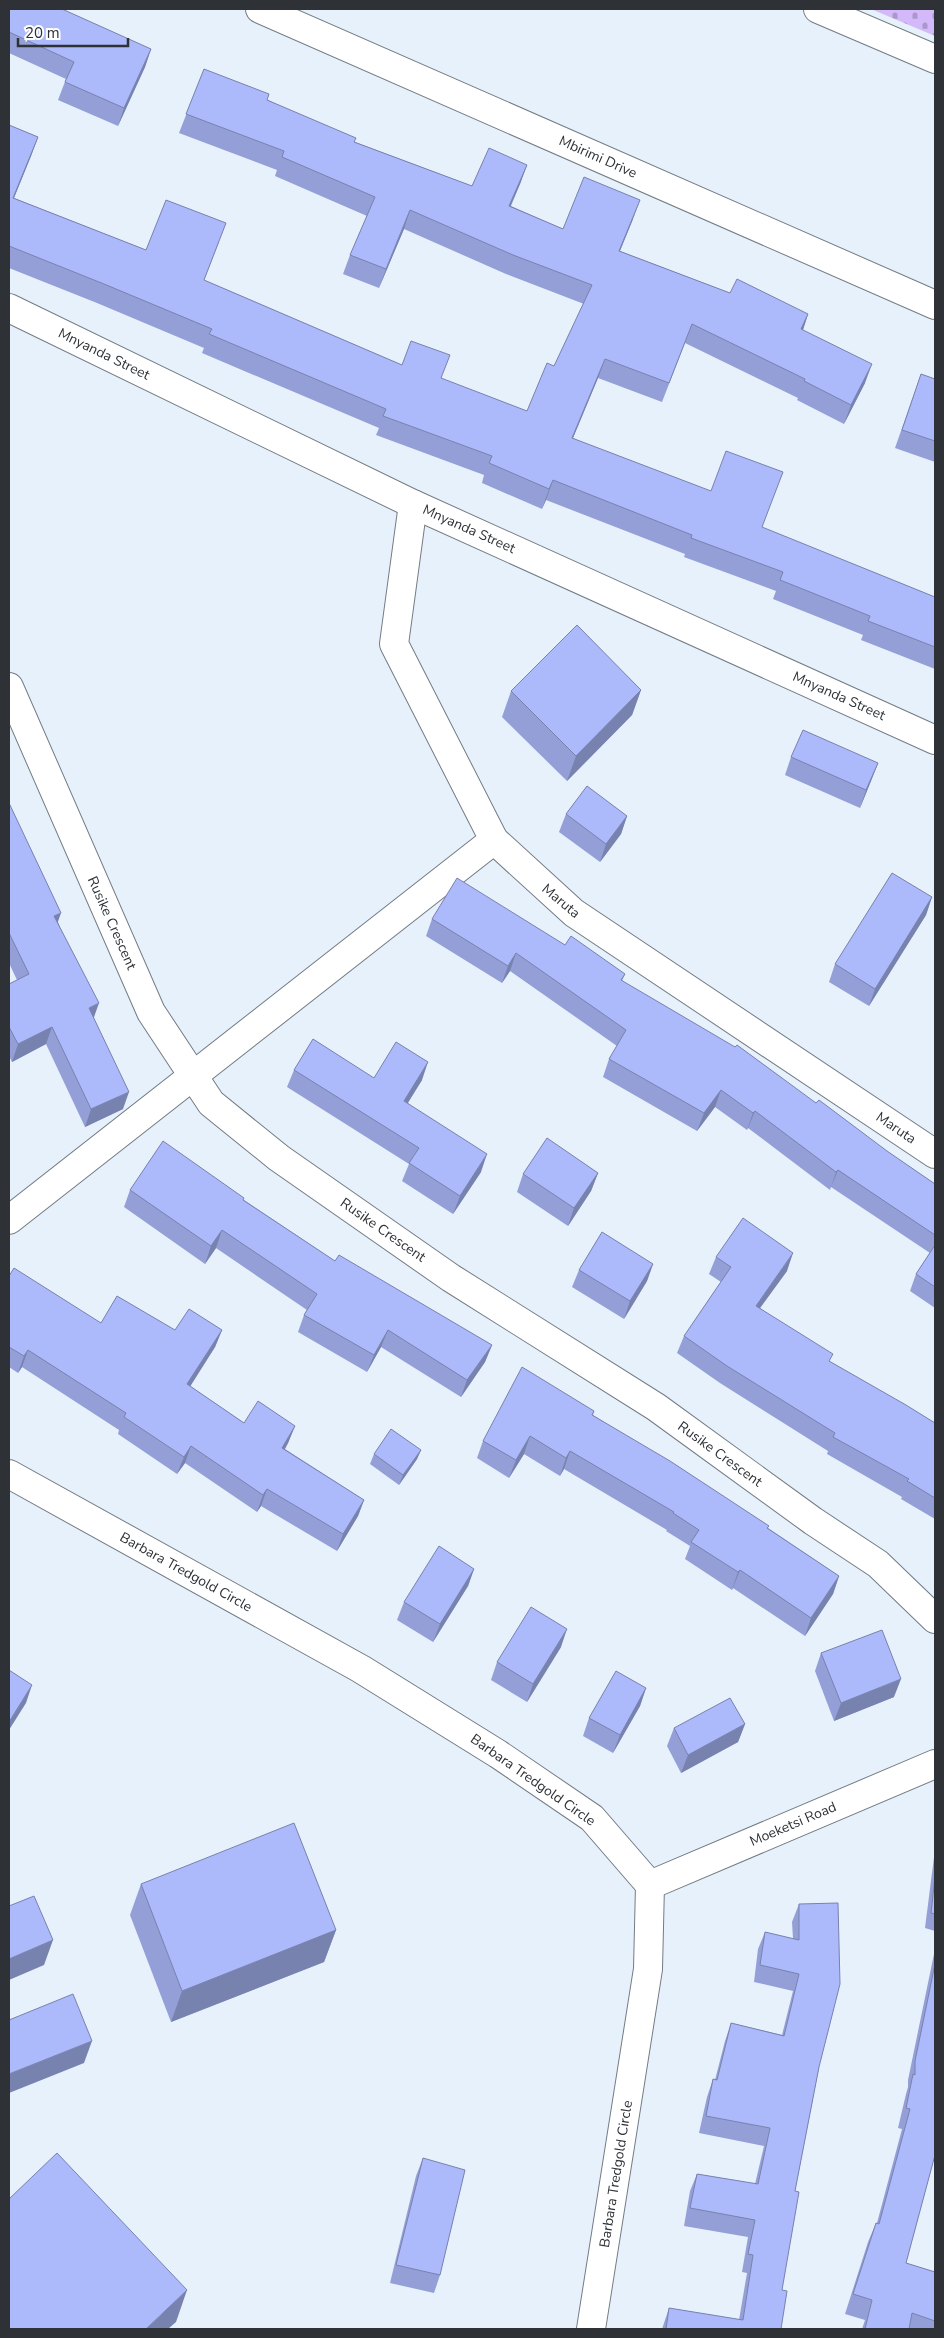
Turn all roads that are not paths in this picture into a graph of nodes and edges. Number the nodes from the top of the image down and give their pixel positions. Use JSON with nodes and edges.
{"nodes":[{"id":1,"x":260,"y":9,"type":"edge"},
{"id":2,"x":818,"y":9,"type":"edge"},
{"id":3,"x":935,"y":59,"type":"edge"},
{"id":4,"x":935,"y":305,"type":"edge"},
{"id":5,"x":9,"y":308,"type":"edge"},
{"id":6,"x":413,"y":504,"type":"junction"},
{"id":7,"x":9,"y":687,"type":"edge"},
{"id":8,"x":935,"y":740,"type":"edge"},
{"id":9,"x":494,"y":840,"type":"junction"},
{"id":10,"x":193,"y":1075,"type":"junction"},
{"id":11,"x":935,"y":1154,"type":"edge"},
{"id":12,"x":9,"y":1220,"type":"edge"},
{"id":13,"x":9,"y":1474,"type":"edge"},
{"id":14,"x":935,"y":1619,"type":"edge"},
{"id":15,"x":935,"y":1764,"type":"edge"},
{"id":16,"x":650,"y":1885,"type":"junction"},
{"id":17,"x":591,"y":2329,"type":"edge"}],
"edges":[{"from":1,"to":4,"type":"street","name":"Mbirimi Drive"},
{"from":2,"to":3,"type":"street"},
{"from":5,"to":6,"type":"street","name":"Mnyanda Street"},
{"from":6,"to":8,"type":"street","name":"Mnyanda Street"},
{"from":6,"to":9,"type":"street","name":"Maruta"},
{"from":7,"to":10,"type":"street","name":"Rusike Crescent"},
{"from":9,"to":10,"type":"street"},
{"from":9,"to":11,"type":"street","name":"Maruta"},
{"from":10,"to":12,"type":"street"},
{"from":10,"to":14,"type":"street","name":"Rusike Crescent"},
{"from":13,"to":16,"type":"street","name":"Barbara Tredgold Circle"},
{"from":15,"to":16,"type":"street","name":"Moeketsi Road"},
{"from":16,"to":17,"type":"street","name":"Barbara Tredgold Circle"}]}
